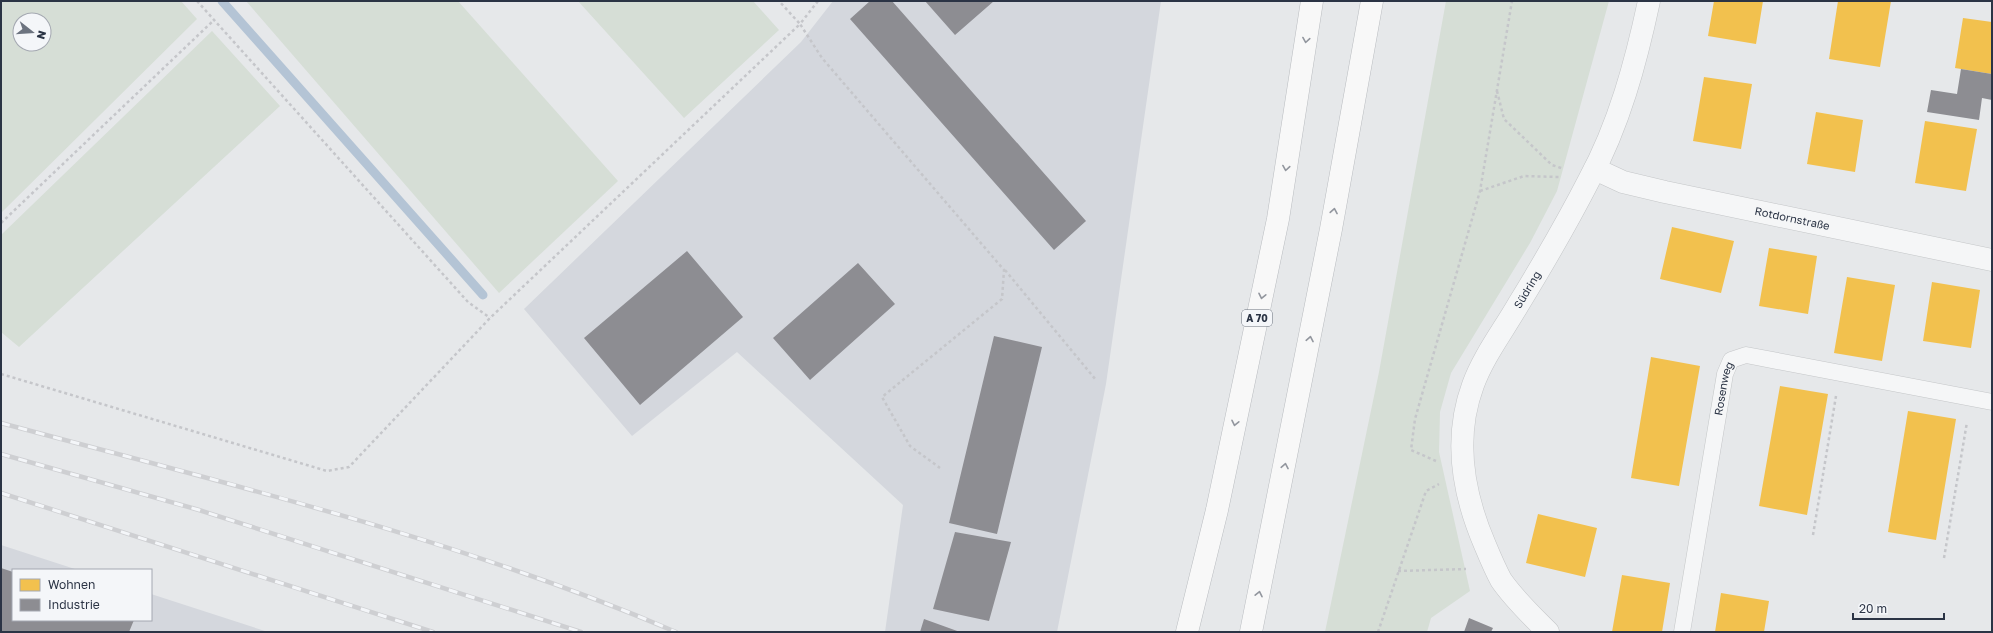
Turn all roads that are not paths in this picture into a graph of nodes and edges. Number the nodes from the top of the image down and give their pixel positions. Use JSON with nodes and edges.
{"nodes":[{"id":1,"x":1312,"y":1,"type":"edge"},
{"id":2,"x":1372,"y":1,"type":"edge"},
{"id":3,"x":1649,"y":1,"type":"edge"},
{"id":4,"x":1592,"y":174,"type":"junction"},
{"id":5,"x":1992,"y":258,"type":"edge"},
{"id":6,"x":1992,"y":402,"type":"edge"},
{"id":7,"x":1187,"y":632,"type":"edge"},
{"id":8,"x":1251,"y":632,"type":"edge"},
{"id":9,"x":1548,"y":632,"type":"edge"},
{"id":10,"x":1682,"y":632,"type":"edge"}],
"edges":[{"from":1,"to":7,"type":"highway","number":"A 70","one_way":true},
{"from":8,"to":2,"type":"highway","one_way":true},
{"from":3,"to":4,"type":"street","name":"Südring"},
{"from":4,"to":5,"type":"street","name":"Rotdornstraße"},
{"from":4,"to":9,"type":"street","name":"Südring"},
{"from":6,"to":10,"type":"lane","name":"Rosenweg"}]}
